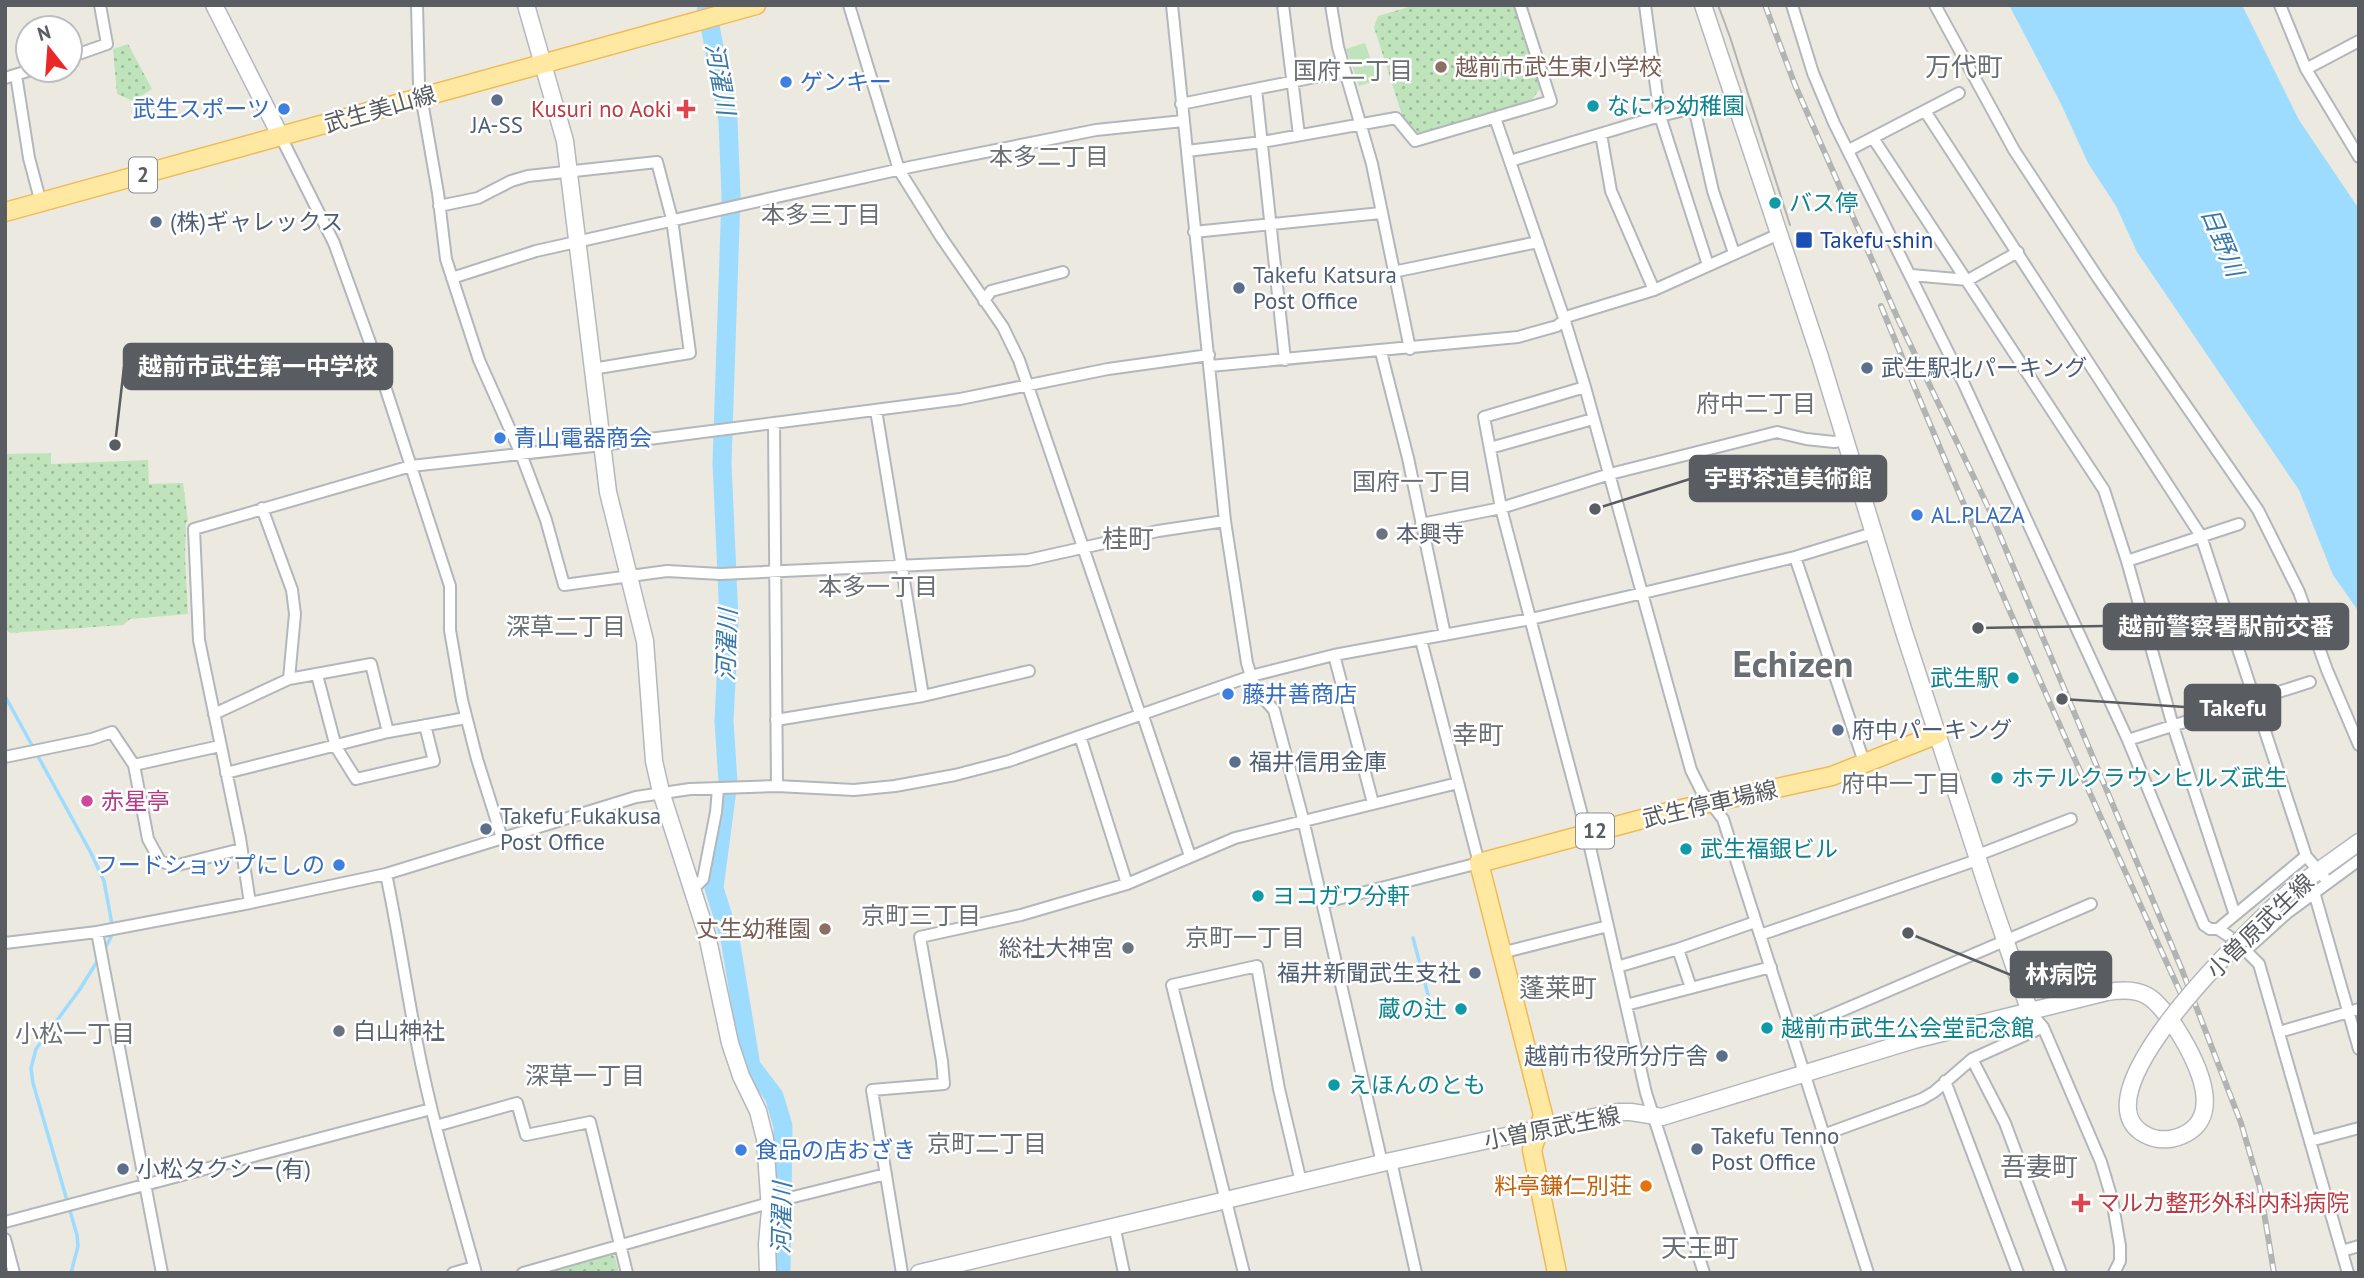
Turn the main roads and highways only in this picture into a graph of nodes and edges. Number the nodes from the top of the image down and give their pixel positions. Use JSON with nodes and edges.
{"nodes":[{"id":1,"x":214,"y":5,"type":"edge"},
{"id":2,"x":526,"y":5,"type":"edge"},
{"id":3,"x":755,"y":5,"type":"edge"},
{"id":4,"x":1703,"y":5,"type":"edge"},
{"id":5,"x":542,"y":63,"type":"junction"},
{"id":6,"x":281,"y":137,"type":"junction"},
{"id":7,"x":5,"y":212,"type":"edge"},
{"id":8,"x":1938,"y":734,"type":"junction"},
{"id":9,"x":2359,"y":842,"type":"edge"},
{"id":10,"x":2030,"y":1012,"type":"junction"},
{"id":11,"x":1540,"y":1129,"type":"junction"},
{"id":12,"x":768,"y":1273,"type":"edge"},
{"id":13,"x":919,"y":1273,"type":"edge"},
{"id":14,"x":1556,"y":1273,"type":"edge"}],
"edges":[{"from":1,"to":6,"type":"main road"},
{"from":2,"to":5,"type":"main road"},
{"from":3,"to":5,"type":"main road","name":"武生美山線","number":"2"},
{"from":4,"to":8,"type":"main road"},
{"from":5,"to":6,"type":"main road","name":"武生美山線","number":"2"},
{"from":5,"to":12,"type":"main road"},
{"from":6,"to":7,"type":"main road","name":"武生美山線","number":"2"},
{"from":8,"to":10,"type":"main road"},
{"from":8,"to":11,"type":"main road","name":"武生停車場線","number":"12"},
{"from":9,"to":10,"type":"main road","name":"小曽原武生線","bridge":true},
{"from":10,"to":11,"type":"main road","name":"小曽原武生線"},
{"from":11,"to":13,"type":"main road","name":"小曽原武生線"},
{"from":11,"to":14,"type":"main road"}]}
